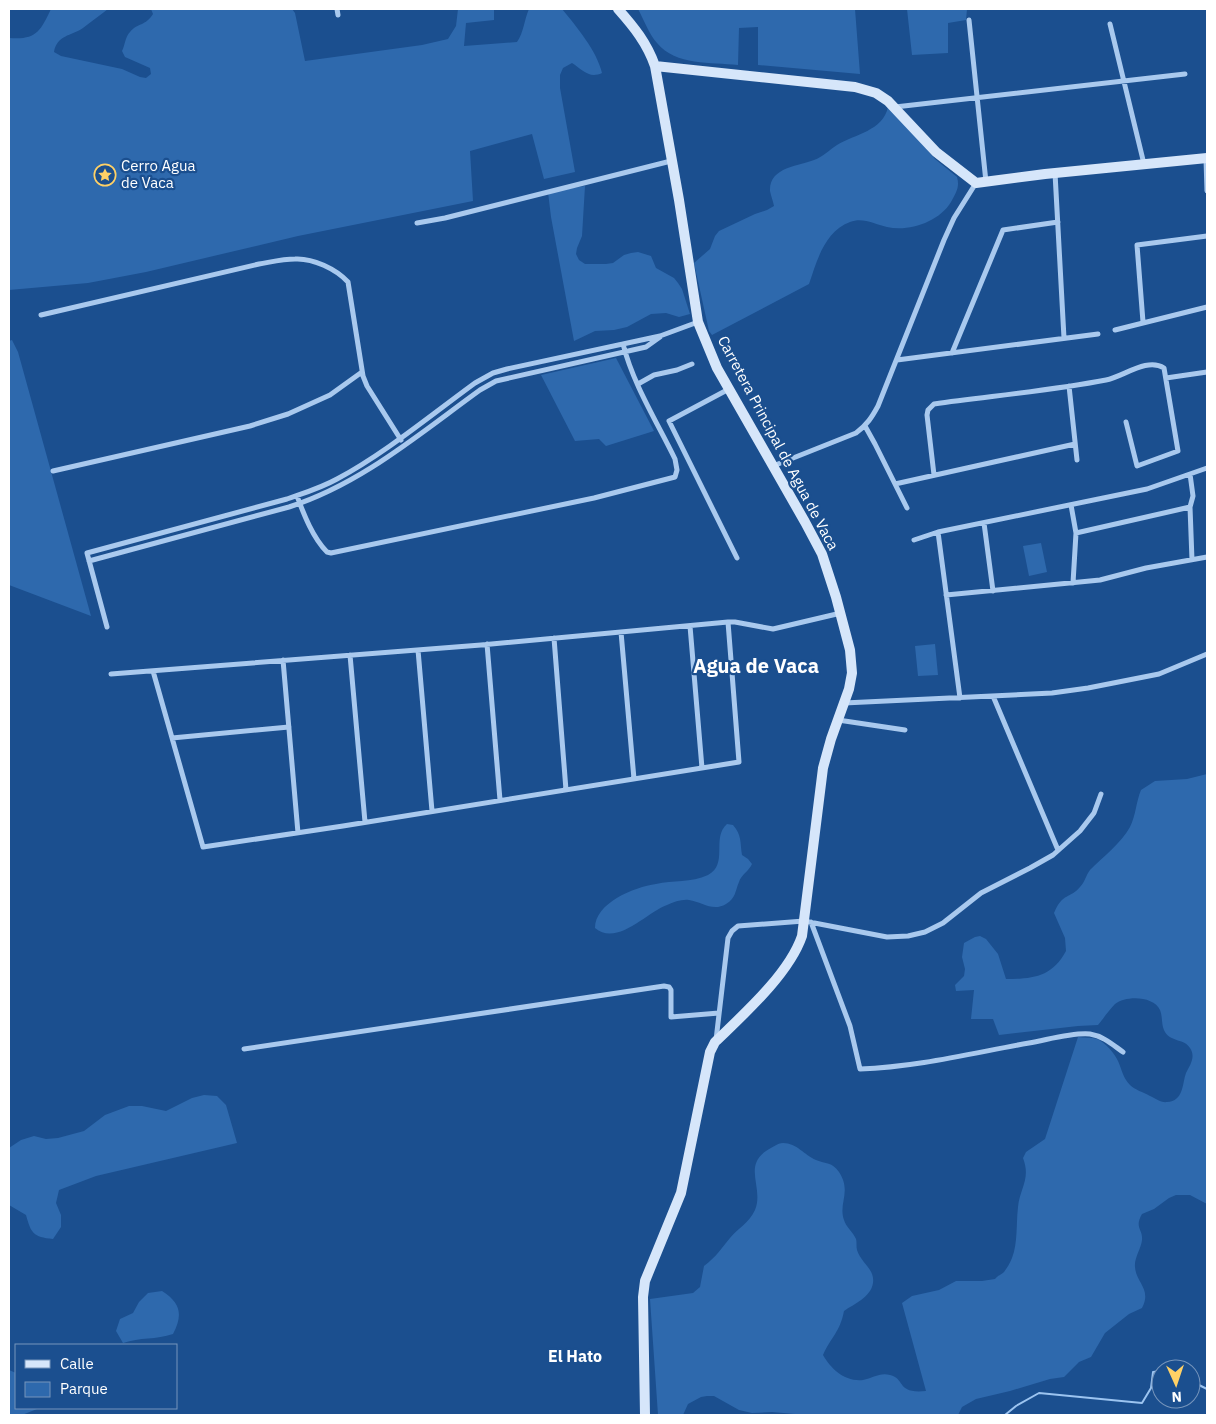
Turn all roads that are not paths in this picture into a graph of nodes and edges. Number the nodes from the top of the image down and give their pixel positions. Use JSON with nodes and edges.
{"nodes":[{"id":1,"x":337,"y":9,"type":"edge"},
{"id":2,"x":618,"y":9,"type":"edge"},
{"id":3,"x":338,"y":15,"type":"dead end"},
{"id":4,"x":969,"y":20,"type":"dead end"},
{"id":5,"x":1110,"y":24,"type":"dead end"},
{"id":6,"x":655,"y":66,"type":"junction"},
{"id":7,"x":1185,"y":74,"type":"dead end"},
{"id":8,"x":1123,"y":81,"type":"junction"},
{"id":9,"x":977,"y":97,"type":"junction"},
{"id":10,"x":894,"y":107,"type":"junction"},
{"id":11,"x":1207,"y":159,"type":"edge"},
{"id":12,"x":672,"y":160,"type":"junction"},
{"id":13,"x":1144,"y":164,"type":"junction"},
{"id":14,"x":1055,"y":173,"type":"junction"},
{"id":15,"x":981,"y":183,"type":"junction"},
{"id":16,"x":1207,"y":191,"type":"edge"},
{"id":17,"x":1058,"y":222,"type":"junction"},
{"id":18,"x":417,"y":223,"type":"dead end"},
{"id":19,"x":1207,"y":236,"type":"edge"},
{"id":20,"x":1207,"y":307,"type":"edge"},
{"id":21,"x":41,"y":315,"type":"dead end"},
{"id":22,"x":698,"y":322,"type":"junction"},
{"id":23,"x":1143,"y":322,"type":"junction"},
{"id":24,"x":1115,"y":330,"type":"dead end"},
{"id":25,"x":1098,"y":334,"type":"dead end"},
{"id":26,"x":660,"y":336,"type":"junction"},
{"id":27,"x":1064,"y":338,"type":"junction"},
{"id":28,"x":623,"y":344,"type":"junction"},
{"id":29,"x":625,"y":352,"type":"junction"},
{"id":30,"x":952,"y":353,"type":"junction"},
{"id":31,"x":896,"y":360,"type":"junction"},
{"id":32,"x":692,"y":364,"type":"dead end"},
{"id":33,"x":362,"y":372,"type":"junction"},
{"id":34,"x":1207,"y":372,"type":"edge"},
{"id":35,"x":1166,"y":378,"type":"junction"},
{"id":36,"x":638,"y":384,"type":"junction"},
{"id":37,"x":1069,"y":386,"type":"junction"},
{"id":38,"x":728,"y":389,"type":"junction"},
{"id":39,"x":1126,"y":422,"type":"dead end"},
{"id":40,"x":865,"y":426,"type":"junction"},
{"id":41,"x":399,"y":438,"type":"junction"},
{"id":42,"x":1075,"y":444,"type":"junction"},
{"id":43,"x":404,"y":445,"type":"junction"},
{"id":44,"x":1077,"y":460,"type":"dead end"},
{"id":45,"x":773,"y":466,"type":"junction"},
{"id":46,"x":1207,"y":468,"type":"edge"},
{"id":47,"x":53,"y":471,"type":"dead end"},
{"id":48,"x":1190,"y":474,"type":"junction"},
{"id":49,"x":934,"y":476,"type":"junction"},
{"id":50,"x":895,"y":484,"type":"junction"},
{"id":51,"x":298,"y":496,"type":"junction"},
{"id":52,"x":300,"y":504,"type":"junction"},
{"id":53,"x":1071,"y":504,"type":"junction"},
{"id":54,"x":1190,"y":507,"type":"junction"},
{"id":55,"x":907,"y":508,"type":"dead end"},
{"id":56,"x":984,"y":522,"type":"junction"},
{"id":57,"x":938,"y":532,"type":"junction"},
{"id":58,"x":1076,"y":533,"type":"junction"},
{"id":59,"x":914,"y":540,"type":"dead end"},
{"id":60,"x":1207,"y":557,"type":"edge"},
{"id":61,"x":737,"y":558,"type":"dead end"},
{"id":62,"x":1192,"y":560,"type":"junction"},
{"id":63,"x":89,"y":561,"type":"junction"},
{"id":64,"x":1073,"y":583,"type":"junction"},
{"id":65,"x":993,"y":591,"type":"junction"},
{"id":66,"x":946,"y":595,"type":"junction"},
{"id":67,"x":841,"y":613,"type":"junction"},
{"id":68,"x":728,"y":622,"type":"junction"},
{"id":69,"x":690,"y":626,"type":"junction"},
{"id":70,"x":107,"y":627,"type":"dead end"},
{"id":71,"x":621,"y":632,"type":"junction"},
{"id":72,"x":554,"y":638,"type":"junction"},
{"id":73,"x":487,"y":644,"type":"junction"},
{"id":74,"x":418,"y":650,"type":"junction"},
{"id":75,"x":1207,"y":654,"type":"edge"},
{"id":76,"x":350,"y":655,"type":"junction"},
{"id":77,"x":283,"y":660,"type":"junction"},
{"id":78,"x":153,"y":671,"type":"junction"},
{"id":79,"x":111,"y":674,"type":"dead end"},
{"id":80,"x":994,"y":696,"type":"junction"},
{"id":81,"x":960,"y":698,"type":"junction"},
{"id":82,"x":844,"y":703,"type":"junction"},
{"id":83,"x":838,"y":720,"type":"junction"},
{"id":84,"x":289,"y":727,"type":"junction"},
{"id":85,"x":905,"y":730,"type":"dead end"},
{"id":86,"x":172,"y":738,"type":"junction"},
{"id":87,"x":702,"y":768,"type":"junction"},
{"id":88,"x":634,"y":779,"type":"junction"},
{"id":89,"x":566,"y":790,"type":"junction"},
{"id":90,"x":1101,"y":794,"type":"dead end"},
{"id":91,"x":500,"y":800,"type":"junction"},
{"id":92,"x":432,"y":811,"type":"junction"},
{"id":93,"x":365,"y":822,"type":"junction"},
{"id":94,"x":298,"y":833,"type":"junction"},
{"id":95,"x":1058,"y":850,"type":"junction"},
{"id":96,"x":808,"y":922,"type":"junction"},
{"id":97,"x":719,"y":1013,"type":"junction"},
{"id":98,"x":715,"y":1042,"type":"junction"},
{"id":99,"x":244,"y":1048,"type":"dead end"},
{"id":100,"x":1123,"y":1052,"type":"dead end"},
{"id":101,"x":645,"y":1415,"type":"edge"}],
"edges":[{"from":1,"to":3,"type":"street"},
{"from":2,"to":6,"type":"street","name":"Carretera Principal de Agua de Vaca"},
{"from":4,"to":9,"type":"street"},
{"from":5,"to":8,"type":"street"},
{"from":6,"to":10,"type":"street"},
{"from":6,"to":12,"type":"street","name":"Carretera Principal de Agua de Vaca"},
{"from":7,"to":8,"type":"street"},
{"from":8,"to":9,"type":"street"},
{"from":8,"to":13,"type":"street"},
{"from":9,"to":10,"type":"street"},
{"from":9,"to":15,"type":"street"},
{"from":10,"to":15,"type":"street"},
{"from":11,"to":13,"type":"street"},
{"from":11,"to":16,"type":"street"},
{"from":12,"to":18,"type":"street"},
{"from":12,"to":22,"type":"street","name":"Carretera Principal de Agua de Vaca"},
{"from":13,"to":14,"type":"street"},
{"from":14,"to":15,"type":"street"},
{"from":14,"to":17,"type":"street"},
{"from":15,"to":31,"type":"street"},
{"from":17,"to":27,"type":"street"},
{"from":17,"to":30,"type":"street"},
{"from":19,"to":23,"type":"street"},
{"from":20,"to":23,"type":"street"},
{"from":21,"to":33,"type":"street"},
{"from":22,"to":26,"type":"street"},
{"from":22,"to":38,"type":"street","name":"Carretera Principal de Agua de Vaca"},
{"from":23,"to":24,"type":"street"},
{"from":25,"to":27,"type":"street"},
{"from":26,"to":28,"type":"street"},
{"from":26,"to":29,"type":"street"},
{"from":27,"to":30,"type":"street"},
{"from":28,"to":29,"type":"street"},
{"from":28,"to":41,"type":"street"},
{"from":29,"to":36,"type":"street"},
{"from":29,"to":43,"type":"street"},
{"from":30,"to":31,"type":"street"},
{"from":31,"to":40,"type":"street"},
{"from":32,"to":36,"type":"street"},
{"from":33,"to":41,"type":"street"},
{"from":33,"to":47,"type":"street"},
{"from":34,"to":35,"type":"street"},
{"from":35,"to":37,"type":"street"},
{"from":35,"to":39,"type":"street"},
{"from":36,"to":52,"type":"street"},
{"from":37,"to":42,"type":"street"},
{"from":37,"to":49,"type":"street"},
{"from":38,"to":45,"type":"street","name":"Carretera Principal de Agua de Vaca"},
{"from":38,"to":61,"type":"street"},
{"from":40,"to":45,"type":"street"},
{"from":40,"to":50,"type":"street"},
{"from":41,"to":43,"type":"street"},
{"from":41,"to":51,"type":"street"},
{"from":42,"to":44,"type":"street"},
{"from":42,"to":49,"type":"street"},
{"from":43,"to":52,"type":"street"},
{"from":45,"to":67,"type":"street","name":"Carretera Principal de Agua de Vaca"},
{"from":46,"to":48,"type":"street"},
{"from":48,"to":53,"type":"street"},
{"from":48,"to":54,"type":"street"},
{"from":49,"to":50,"type":"street"},
{"from":50,"to":55,"type":"street"},
{"from":51,"to":52,"type":"street"},
{"from":51,"to":63,"type":"street"},
{"from":52,"to":63,"type":"street"},
{"from":53,"to":56,"type":"street"},
{"from":53,"to":58,"type":"street"},
{"from":54,"to":58,"type":"street"},
{"from":54,"to":62,"type":"street"},
{"from":56,"to":57,"type":"street"},
{"from":56,"to":65,"type":"street"},
{"from":57,"to":59,"type":"street"},
{"from":57,"to":66,"type":"street"},
{"from":58,"to":64,"type":"street"},
{"from":60,"to":62,"type":"street"},
{"from":62,"to":64,"type":"street"},
{"from":63,"to":70,"type":"street"},
{"from":64,"to":65,"type":"street"},
{"from":65,"to":66,"type":"street"},
{"from":66,"to":81,"type":"street"},
{"from":67,"to":68,"type":"street"},
{"from":67,"to":82,"type":"street","name":"Carretera Principal de Agua de Vaca"},
{"from":68,"to":69,"type":"street"},
{"from":68,"to":87,"type":"street"},
{"from":69,"to":71,"type":"street"},
{"from":69,"to":87,"type":"street"},
{"from":71,"to":72,"type":"street"},
{"from":71,"to":88,"type":"street"},
{"from":72,"to":73,"type":"street"},
{"from":72,"to":89,"type":"street"},
{"from":73,"to":74,"type":"street"},
{"from":73,"to":91,"type":"street"},
{"from":74,"to":76,"type":"street"},
{"from":74,"to":92,"type":"street"},
{"from":75,"to":80,"type":"street"},
{"from":76,"to":77,"type":"street"},
{"from":76,"to":93,"type":"street"},
{"from":77,"to":78,"type":"street"},
{"from":77,"to":84,"type":"street"},
{"from":78,"to":79,"type":"street"},
{"from":78,"to":86,"type":"street"},
{"from":80,"to":81,"type":"street"},
{"from":80,"to":95,"type":"street"},
{"from":81,"to":82,"type":"street"},
{"from":82,"to":83,"type":"street","name":"Carretera Principal de Agua de Vaca"},
{"from":83,"to":85,"type":"street"},
{"from":83,"to":96,"type":"street","name":"Carretera Principal de Agua de Vaca"},
{"from":84,"to":86,"type":"street"},
{"from":84,"to":94,"type":"street"},
{"from":86,"to":94,"type":"street"},
{"from":87,"to":88,"type":"street"},
{"from":88,"to":89,"type":"street"},
{"from":89,"to":91,"type":"street"},
{"from":90,"to":95,"type":"street"},
{"from":91,"to":92,"type":"street"},
{"from":92,"to":93,"type":"street"},
{"from":93,"to":94,"type":"street"},
{"from":95,"to":96,"type":"street"},
{"from":96,"to":97,"type":"street"},
{"from":96,"to":98,"type":"street","name":"Carretera Principal de Agua de Vaca"},
{"from":96,"to":100,"type":"street"},
{"from":97,"to":98,"type":"street"},
{"from":97,"to":99,"type":"street"},
{"from":98,"to":101,"type":"street","name":"Carretera Principal de Agua de Vaca"}]}
